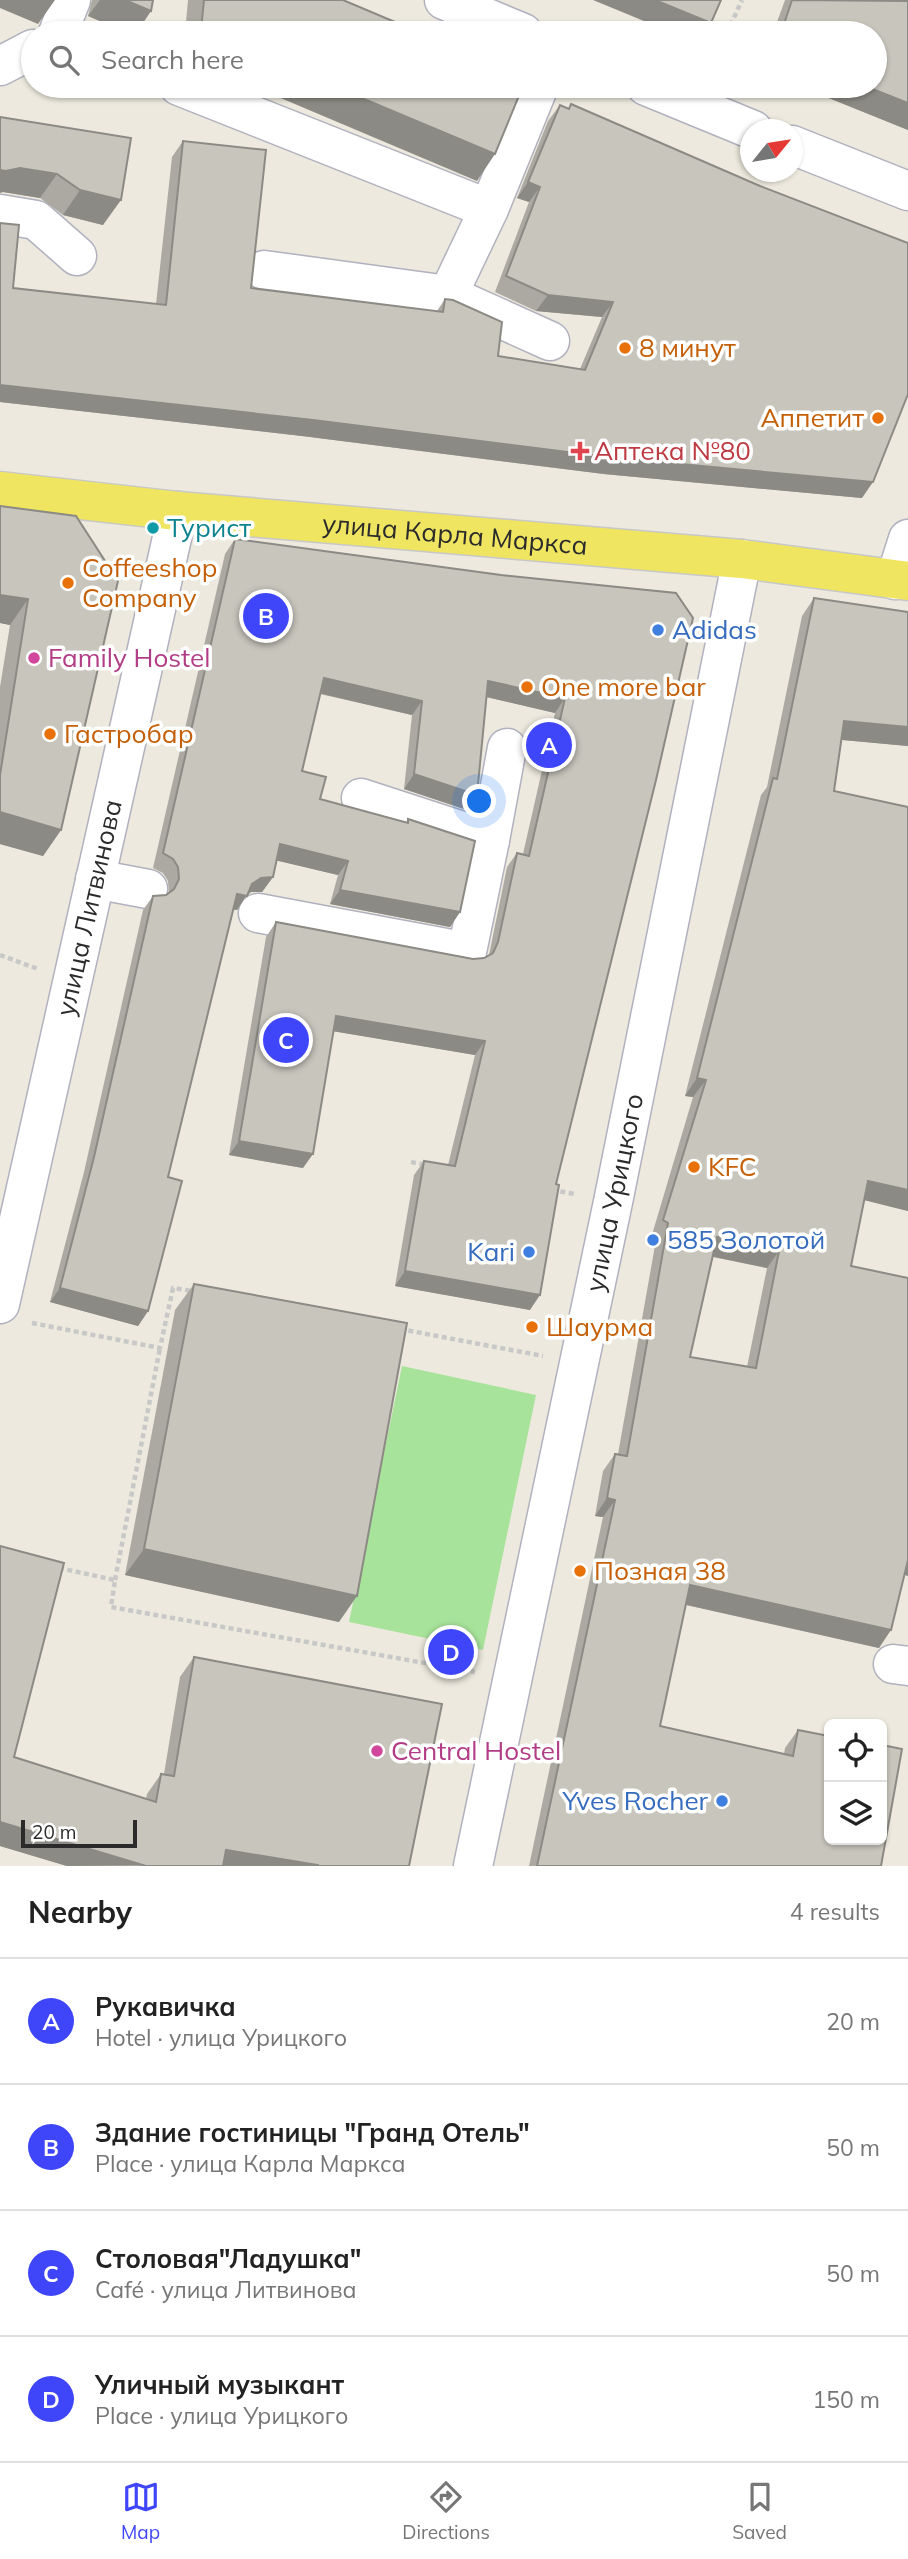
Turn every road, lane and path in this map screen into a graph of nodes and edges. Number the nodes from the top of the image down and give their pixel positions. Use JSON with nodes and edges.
{"nodes":[{"id":1,"x":71,"y":0,"type":"edge"},
{"id":2,"x":444,"y":0,"type":"edge"},
{"id":3,"x":742,"y":0,"type":"edge"},
{"id":4,"x":63,"y":21,"type":"edge"},
{"id":5,"x":494,"y":21,"type":"edge"},
{"id":6,"x":732,"y":21,"type":"edge"},
{"id":7,"x":21,"y":55,"type":"edge"},
{"id":8,"x":0,"y":66,"type":"edge"},
{"id":9,"x":209,"y":98,"type":"edge"},
{"id":10,"x":534,"y":98,"type":"edge"},
{"id":11,"x":675,"y":98,"type":"edge"},
{"id":12,"x":740,"y":125,"type":"edge"},
{"id":13,"x":803,"y":149,"type":"edge"},
{"id":14,"x":908,"y":191,"type":"edge"},
{"id":15,"x":489,"y":209,"type":"junction"},
{"id":16,"x":0,"y":214,"type":"edge"},
{"id":17,"x":77,"y":256,"type":"dead end"},
{"id":18,"x":264,"y":270,"type":"dead end"},
{"id":19,"x":448,"y":295,"type":"junction"},
{"id":20,"x":550,"y":341,"type":"dead end"},
{"id":21,"x":0,"y":491,"type":"edge"},
{"id":22,"x":178,"y":511,"type":"junction"},
{"id":23,"x":908,"y":540,"type":"edge"},
{"id":24,"x":742,"y":559,"type":"junction"},
{"id":25,"x":902,"y":580,"type":"edge"},
{"id":26,"x":507,"y":748,"type":"dead end"},
{"id":27,"x":360,"y":798,"type":"dead end"},
{"id":28,"x":490,"y":840,"type":"junction"},
{"id":29,"x":95,"y":879,"type":"junction"},
{"id":30,"x":148,"y":889,"type":"dead end"},
{"id":31,"x":258,"y":913,"type":"dead end"},
{"id":32,"x":0,"y":956,"type":"edge"},
{"id":33,"x":38,"y":969,"type":"dead end"},
{"id":34,"x":411,"y":1162,"type":"dead end"},
{"id":35,"x":438,"y":1167,"type":"edge"},
{"id":36,"x":546,"y":1188,"type":"edge"},
{"id":37,"x":613,"y":1202,"type":"junction"},
{"id":38,"x":200,"y":1293,"type":"edge"},
{"id":39,"x":14,"y":1313,"type":"edge"},
{"id":40,"x":390,"y":1328,"type":"edge"},
{"id":41,"x":160,"y":1348,"type":"junction"},
{"id":42,"x":580,"y":1362,"type":"junction"},
{"id":43,"x":51,"y":1567,"type":"edge"},
{"id":44,"x":115,"y":1580,"type":"junction"},
{"id":45,"x":513,"y":1679,"type":"junction"},
{"id":46,"x":473,"y":1866,"type":"edge"}],
"edges":[{"from":1,"to":4,"type":"street"},
{"from":2,"to":5,"type":"street"},
{"from":3,"to":6,"type":"path"},
{"from":7,"to":8,"type":"street"},
{"from":9,"to":15,"type":"street"},
{"from":10,"to":15,"type":"street"},
{"from":11,"to":12,"type":"street"},
{"from":13,"to":14,"type":"street"},
{"from":15,"to":19,"type":"street"},
{"from":16,"to":17,"type":"street"},
{"from":18,"to":19,"type":"street"},
{"from":19,"to":20,"type":"street"},
{"from":21,"to":22,"type":"main road","name":"улица Карла Маркса"},
{"from":22,"to":24,"type":"main road","name":"улица Карла Маркса"},
{"from":22,"to":29,"type":"street","name":"улица Литвинова"},
{"from":23,"to":25,"type":"street"},
{"from":24,"to":25,"type":"main road","name":"улица Карла Маркса"},
{"from":24,"to":37,"type":"street","name":"улица Урицкого"},
{"from":26,"to":28,"type":"street"},
{"from":27,"to":28,"type":"street"},
{"from":28,"to":31,"type":"street"},
{"from":29,"to":30,"type":"street"},
{"from":29,"to":39,"type":"street","name":"улица Литвинова"},
{"from":32,"to":33,"type":"path"},
{"from":34,"to":35,"type":"path"},
{"from":36,"to":37,"type":"path"},
{"from":37,"to":42,"type":"street","name":"улица Урицкого"},
{"from":38,"to":41,"type":"path"},
{"from":39,"to":41,"type":"path"},
{"from":40,"to":42,"type":"path"},
{"from":41,"to":44,"type":"path"},
{"from":42,"to":45,"type":"street","name":"улица Урицкого"},
{"from":43,"to":44,"type":"path"},
{"from":44,"to":45,"type":"path"},
{"from":45,"to":46,"type":"street","name":"улица Урицкого"}]}
